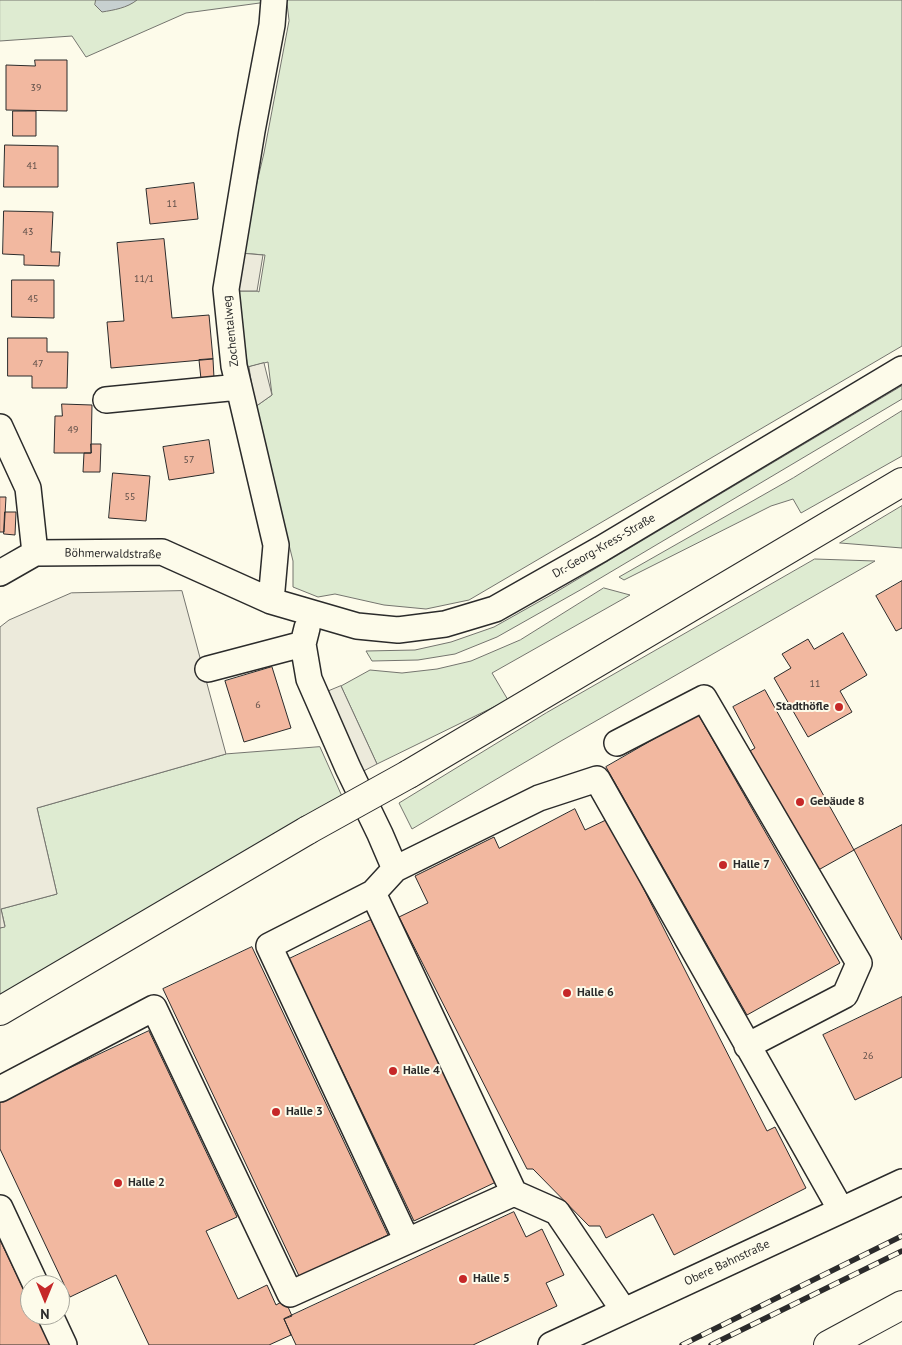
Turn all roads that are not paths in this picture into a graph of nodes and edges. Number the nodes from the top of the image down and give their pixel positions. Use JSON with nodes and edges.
{"nodes":[{"id":1,"x":274,"y":0,"type":"edge"},
{"id":2,"x":902,"y":369,"type":"edge"},
{"id":3,"x":238,"y":387,"type":"junction"},
{"id":4,"x":106,"y":400,"type":"dead end"},
{"id":5,"x":0,"y":427,"type":"edge"},
{"id":6,"x":902,"y":482,"type":"edge"},
{"id":7,"x":35,"y":552,"type":"junction"},
{"id":8,"x":0,"y":573,"type":"edge"},
{"id":9,"x":271,"y":601,"type":"junction"},
{"id":10,"x":310,"y":613,"type":"junction"},
{"id":11,"x":304,"y":644,"type":"junction"},
{"id":12,"x":208,"y":669,"type":"dead end"},
{"id":13,"x":618,"y":743,"type":"dead end"},
{"id":14,"x":395,"y":869,"type":"junction"},
{"id":15,"x":374,"y":893,"type":"junction"},
{"id":16,"x":0,"y":1011,"type":"edge"},
{"id":17,"x":747,"y":1046,"type":"junction"},
{"id":18,"x":0,"y":1089,"type":"edge"},
{"id":19,"x":902,"y":1182,"type":"edge"},
{"id":20,"x":514,"y":1193,"type":"junction"},
{"id":21,"x":0,"y":1208,"type":"edge"},
{"id":22,"x":841,"y":1210,"type":"junction"},
{"id":23,"x":407,"y":1241,"type":"junction"},
{"id":24,"x":31,"y":1275,"type":"edge"},
{"id":25,"x":902,"y":1305,"type":"edge"},
{"id":26,"x":624,"y":1311,"type":"junction"},
{"id":27,"x":55,"y":1325,"type":"edge"},
{"id":28,"x":64,"y":1345,"type":"edge"},
{"id":29,"x":551,"y":1345,"type":"edge"},
{"id":30,"x":828,"y":1345,"type":"edge"}],
"edges":[{"from":1,"to":3,"type":"street","name":"Zochentalweg"},
{"from":2,"to":10,"type":"street","name":"Dr.-Georg-Kress-Straße"},
{"from":3,"to":4,"type":"street"},
{"from":3,"to":9,"type":"street","name":"Zochentalweg"},
{"from":5,"to":7,"type":"street"},
{"from":6,"to":16,"type":"main road","bridge":true},
{"from":7,"to":8,"type":"street"},
{"from":7,"to":9,"type":"street","name":"Böhmerwaldstraße"},
{"from":9,"to":10,"type":"street","name":"Böhmerwaldstraße"},
{"from":10,"to":11,"type":"street"},
{"from":11,"to":12,"type":"street"},
{"from":11,"to":14,"type":"street"},
{"from":13,"to":17,"type":"street"},
{"from":14,"to":15,"type":"street"},
{"from":14,"to":17,"type":"street"},
{"from":15,"to":20,"type":"street"},
{"from":15,"to":23,"type":"street"},
{"from":17,"to":22,"type":"street"},
{"from":18,"to":23,"type":"street"},
{"from":19,"to":22,"type":"street","name":"Obere Bahnstraße"},
{"from":20,"to":23,"type":"street"},
{"from":20,"to":26,"type":"street"},
{"from":21,"to":24,"type":"street"},
{"from":22,"to":26,"type":"street","name":"Obere Bahnstraße"},
{"from":25,"to":30,"type":"main road"},
{"from":26,"to":29,"type":"street","name":"Obere Bahnstraße"},
{"from":27,"to":28,"type":"street"}]}
